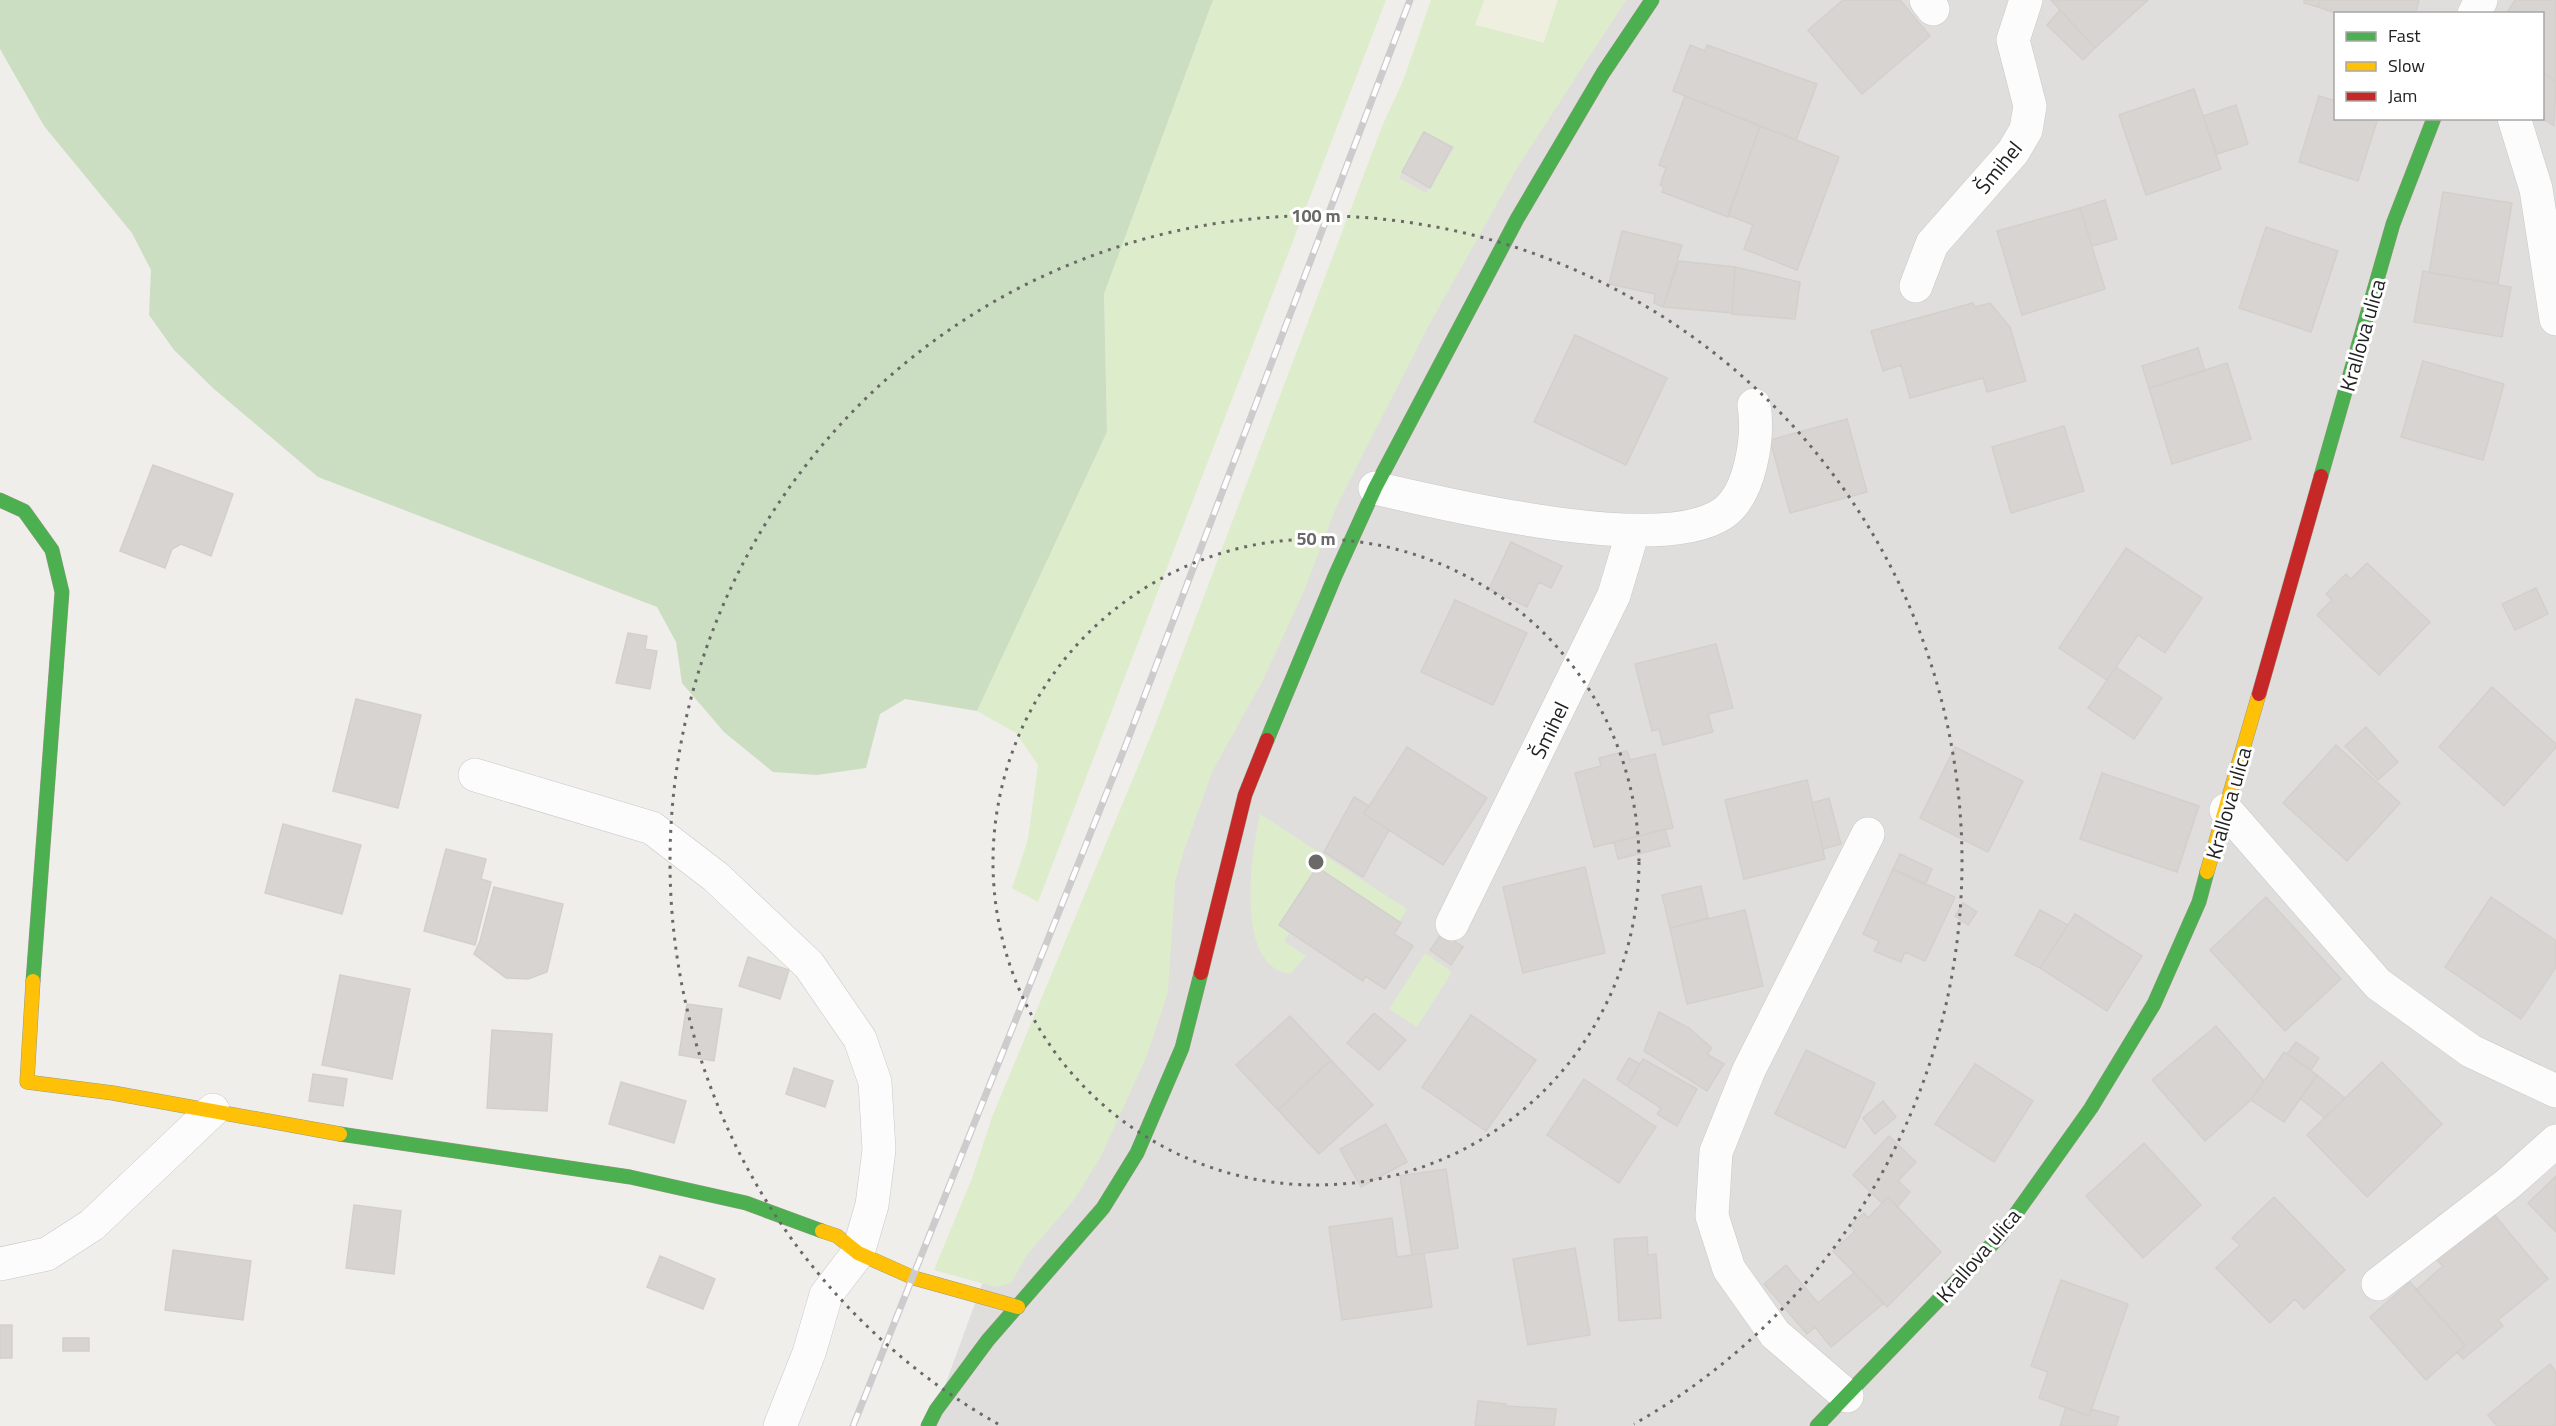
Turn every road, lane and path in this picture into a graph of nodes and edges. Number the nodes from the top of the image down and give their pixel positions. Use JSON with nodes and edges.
{"nodes":[{"id":1,"x":1652,"y":0,"type":"edge"},
{"id":2,"x":2026,"y":0,"type":"edge"},
{"id":3,"x":2433,"y":120,"type":"edge"},
{"id":4,"x":2515,"y":120,"type":"edge"},
{"id":5,"x":1916,"y":286,"type":"dead end"},
{"id":6,"x":2556,"y":319,"type":"edge"},
{"id":7,"x":1754,"y":405,"type":"dead end"},
{"id":8,"x":1375,"y":488,"type":"junction"},
{"id":9,"x":0,"y":500,"type":"edge"},
{"id":10,"x":1633,"y":531,"type":"junction"},
{"id":11,"x":475,"y":775,"type":"dead end"},
{"id":12,"x":2226,"y":810,"type":"junction"},
{"id":13,"x":1868,"y":834,"type":"dead end"},
{"id":14,"x":1452,"y":924,"type":"dead end"},
{"id":15,"x":2556,"y":1091,"type":"edge"},
{"id":16,"x":213,"y":1110,"type":"junction"},
{"id":17,"x":2556,"y":1141,"type":"edge"},
{"id":18,"x":858,"y":1254,"type":"junction"},
{"id":19,"x":0,"y":1264,"type":"edge"},
{"id":20,"x":2378,"y":1284,"type":"dead end"},
{"id":21,"x":1018,"y":1307,"type":"junction"},
{"id":22,"x":1847,"y":1396,"type":"junction"},
{"id":23,"x":780,"y":1426,"type":"edge"},
{"id":24,"x":928,"y":1426,"type":"edge"},
{"id":25,"x":1817,"y":1426,"type":"edge"}],
"edges":[{"from":1,"to":8,"type":"street"},
{"from":2,"to":5,"type":"street","name":"Šmihel"},
{"from":3,"to":12,"type":"street","name":"Krallova ulica"},
{"from":4,"to":6,"type":"street"},
{"from":7,"to":10,"type":"street"},
{"from":8,"to":10,"type":"street"},
{"from":8,"to":21,"type":"street"},
{"from":9,"to":16,"type":"street"},
{"from":10,"to":14,"type":"street","name":"Šmihel"},
{"from":11,"to":18,"type":"street"},
{"from":12,"to":15,"type":"street"},
{"from":12,"to":22,"type":"street","name":"Krallova ulica"},
{"from":13,"to":22,"type":"street"},
{"from":16,"to":18,"type":"street"},
{"from":16,"to":19,"type":"street"},
{"from":17,"to":20,"type":"street"},
{"from":18,"to":21,"type":"street"},
{"from":18,"to":23,"type":"street"},
{"from":21,"to":24,"type":"street"},
{"from":22,"to":25,"type":"street","name":"Krallova ulica"}]}
